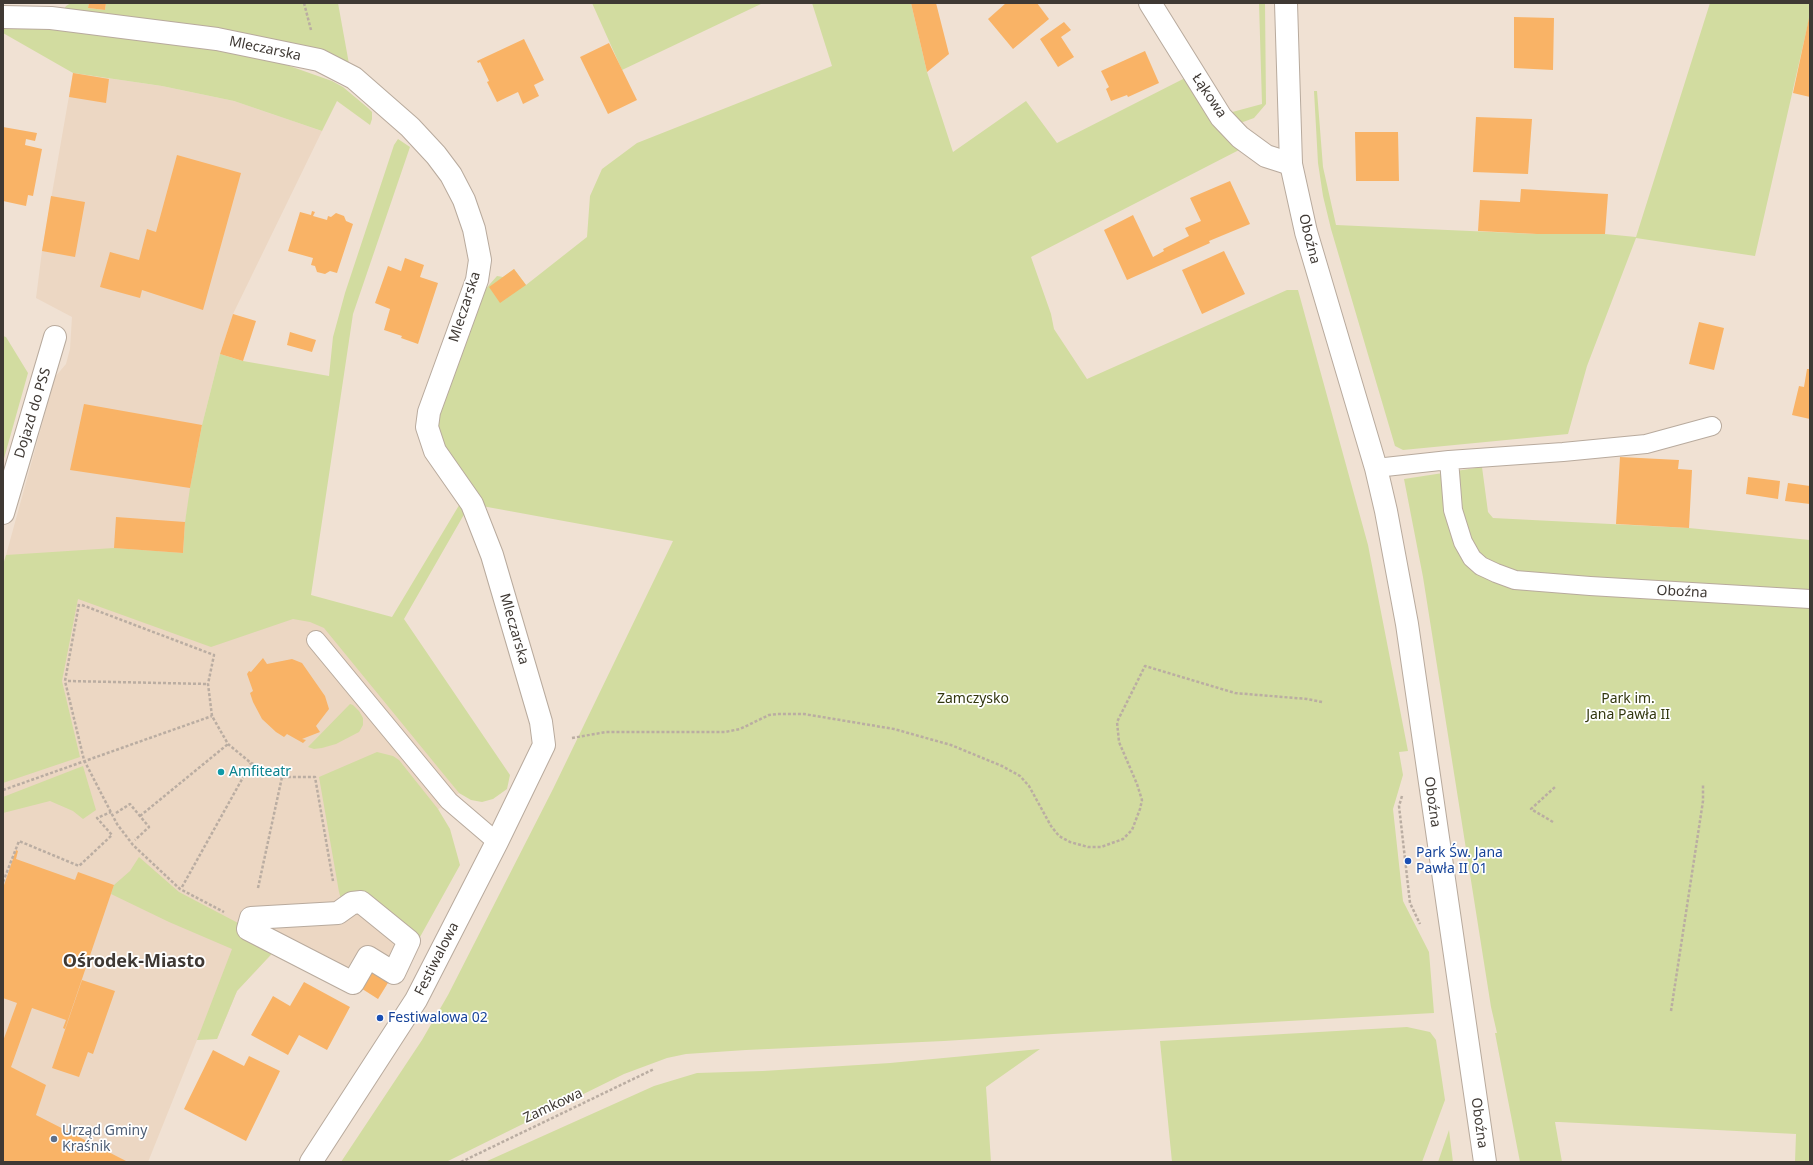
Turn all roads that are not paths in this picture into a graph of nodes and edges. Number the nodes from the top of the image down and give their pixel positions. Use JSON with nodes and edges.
{"nodes":[{"id":1,"x":1150,"y":3,"type":"edge"},
{"id":2,"x":1286,"y":3,"type":"edge"},
{"id":3,"x":3,"y":17,"type":"edge"},
{"id":4,"x":1291,"y":164,"type":"junction"},
{"id":5,"x":55,"y":336,"type":"dead end"},
{"id":6,"x":1712,"y":426,"type":"dead end"},
{"id":7,"x":1449,"y":460,"type":"junction"},
{"id":8,"x":1376,"y":468,"type":"junction"},
{"id":9,"x":3,"y":513,"type":"edge"},
{"id":10,"x":1810,"y":599,"type":"edge"},
{"id":11,"x":316,"y":640,"type":"dead end"},
{"id":12,"x":544,"y":745,"type":"joint"},
{"id":13,"x":497,"y":842,"type":"junction"},
{"id":14,"x":251,"y":920,"type":"joint"},
{"id":15,"x":311,"y":1162,"type":"edge"},
{"id":16,"x":1485,"y":1162,"type":"edge"}],
"edges":[{"from":1,"to":4,"type":"street","name":"Łąkowa"},
{"from":2,"to":4,"type":"street","name":"Oboźna"},
{"from":3,"to":12,"type":"street","name":"Mleczarska"},
{"from":4,"to":8,"type":"street","name":"Oboźna"},
{"from":5,"to":9,"type":"street","name":"Dojazd do PSS"},
{"from":6,"to":7,"type":"lane"},
{"from":7,"to":8,"type":"lane"},
{"from":7,"to":10,"type":"lane","name":"Oboźna"},
{"from":8,"to":16,"type":"street","name":"Oboźna"},
{"from":11,"to":13,"type":"lane"},
{"from":12,"to":13,"type":"street","name":"Festiwalowa"},
{"from":13,"to":15,"type":"street","name":"Festiwalowa"},
{"from":14,"to":14,"type":"street"}]}
